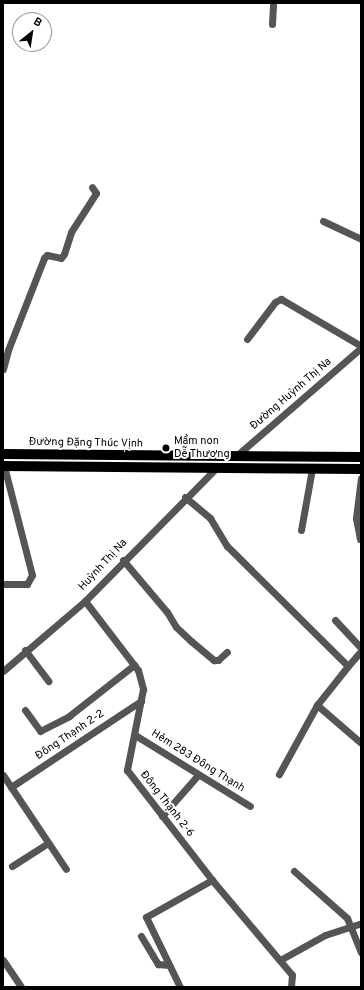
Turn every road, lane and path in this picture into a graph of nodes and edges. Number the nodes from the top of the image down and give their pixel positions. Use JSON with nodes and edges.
{"nodes":[{"id":1,"x":273,"y":3,"type":"edge"},
{"id":2,"x":272,"y":24,"type":"dead end"},
{"id":3,"x":92,"y":187,"type":"dead end"},
{"id":4,"x":323,"y":221,"type":"dead end"},
{"id":5,"x":361,"y":239,"type":"edge"},
{"id":6,"x":247,"y":339,"type":"dead end"},
{"id":7,"x":361,"y":347,"type":"edge"},
{"id":8,"x":3,"y":369,"type":"edge"},
{"id":9,"x":3,"y":454,"type":"edge"},
{"id":10,"x":235,"y":457,"type":"junction"},
{"id":11,"x":361,"y":457,"type":"edge"},
{"id":12,"x":3,"y":466,"type":"edge"},
{"id":13,"x":215,"y":469,"type":"junction"},
{"id":14,"x":312,"y":469,"type":"junction"},
{"id":15,"x":361,"y":469,"type":"edge"},
{"id":16,"x":361,"y":478,"type":"edge"},
{"id":17,"x":185,"y":497,"type":"junction"},
{"id":18,"x":301,"y":530,"type":"dead end"},
{"id":19,"x":360,"y":539,"type":"edge"},
{"id":20,"x":123,"y":560,"type":"junction"},
{"id":21,"x":3,"y":584,"type":"edge"},
{"id":22,"x":85,"y":601,"type":"junction"},
{"id":23,"x":335,"y":620,"type":"dead end"},
{"id":24,"x":361,"y":648,"type":"edge"},
{"id":25,"x":25,"y":650,"type":"junction"},
{"id":26,"x":361,"y":651,"type":"edge"},
{"id":27,"x":227,"y":652,"type":"dead end"},
{"id":28,"x":134,"y":665,"type":"junction"},
{"id":29,"x":348,"y":666,"type":"junction"},
{"id":30,"x":3,"y":671,"type":"edge"},
{"id":31,"x":48,"y":681,"type":"dead end"},
{"id":32,"x":141,"y":701,"type":"junction"},
{"id":33,"x":317,"y":705,"type":"junction"},
{"id":34,"x":25,"y":710,"type":"dead end"},
{"id":35,"x":135,"y":735,"type":"junction"},
{"id":36,"x":361,"y":744,"type":"edge"},
{"id":37,"x":279,"y":774,"type":"dead end"},
{"id":38,"x":3,"y":775,"type":"edge"},
{"id":39,"x":198,"y":775,"type":"junction"},
{"id":40,"x":11,"y":787,"type":"junction"},
{"id":41,"x":250,"y":806,"type":"dead end"},
{"id":42,"x":162,"y":816,"type":"junction"},
{"id":43,"x":48,"y":843,"type":"junction"},
{"id":44,"x":12,"y":866,"type":"dead end"},
{"id":45,"x":66,"y":869,"type":"dead end"},
{"id":46,"x":294,"y":871,"type":"dead end"},
{"id":47,"x":212,"y":880,"type":"junction"},
{"id":48,"x":361,"y":923,"type":"edge"},
{"id":49,"x":351,"y":926,"type":"junction"},
{"id":50,"x":141,"y":936,"type":"dead end"},
{"id":51,"x":361,"y":952,"type":"edge"},
{"id":52,"x":3,"y":960,"type":"edge"},
{"id":53,"x":280,"y":960,"type":"junction"},
{"id":54,"x":169,"y":964,"type":"junction"},
{"id":55,"x":21,"y":987,"type":"edge"},
{"id":56,"x":180,"y":987,"type":"edge"},
{"id":57,"x":292,"y":987,"type":"edge"}],
"edges":[{"from":1,"to":2,"type":"street"},
{"from":3,"to":8,"type":"street"},
{"from":4,"to":5,"type":"street"},
{"from":6,"to":7,"type":"street"},
{"from":7,"to":10,"type":"street","name":"Đường Huỳnh Thị Na"},
{"from":9,"to":10,"type":"main road","name":"Đường Đặng Thúc Vịnh"},
{"from":10,"to":11,"type":"main road","name":"Đường Đặng Thúc Vịnh"},
{"from":12,"to":13,"type":"main road"},
{"from":12,"to":21,"type":"street"},
{"from":13,"to":14,"type":"main road"},
{"from":13,"to":17,"type":"street","name":"Huỳnh Thị Na"},
{"from":14,"to":15,"type":"main road"},
{"from":14,"to":18,"type":"street"},
{"from":16,"to":19,"type":"street"},
{"from":17,"to":20,"type":"street","name":"Huỳnh Thị Na"},
{"from":17,"to":29,"type":"street"},
{"from":20,"to":22,"type":"street","name":"Huỳnh Thị Na"},
{"from":20,"to":27,"type":"street"},
{"from":22,"to":25,"type":"street","name":"Huỳnh Thị Na"},
{"from":22,"to":28,"type":"street","name":"Đông Thạnh 2-6"},
{"from":23,"to":24,"type":"street"},
{"from":25,"to":30,"type":"street","name":"Huỳnh Thị Na"},
{"from":25,"to":31,"type":"street"},
{"from":26,"to":29,"type":"street"},
{"from":28,"to":32,"type":"street","name":"Đông Thạnh 2-6"},
{"from":28,"to":34,"type":"street"},
{"from":29,"to":33,"type":"street"},
{"from":32,"to":35,"type":"street","name":"Đông Thạnh 2-6"},
{"from":32,"to":40,"type":"street","name":"Đông Thạnh 2-2"},
{"from":33,"to":36,"type":"street"},
{"from":33,"to":37,"type":"street"},
{"from":35,"to":39,"type":"street","name":"Hẻm 283 Đông Thạnh"},
{"from":35,"to":42,"type":"street","name":"Đông Thạnh 2-6"},
{"from":38,"to":40,"type":"street"},
{"from":39,"to":41,"type":"street","name":"Hẻm 283 Đông Thạnh"},
{"from":39,"to":42,"type":"street"},
{"from":40,"to":43,"type":"street"},
{"from":42,"to":47,"type":"street","name":"Đông Thạnh 2-6"},
{"from":43,"to":44,"type":"street"},
{"from":43,"to":45,"type":"street"},
{"from":46,"to":49,"type":"street"},
{"from":47,"to":53,"type":"street","name":"Đông Thạnh 2-6"},
{"from":47,"to":54,"type":"street"},
{"from":48,"to":49,"type":"street"},
{"from":49,"to":51,"type":"street"},
{"from":49,"to":53,"type":"street"},
{"from":50,"to":54,"type":"street"},
{"from":52,"to":55,"type":"street"},
{"from":53,"to":57,"type":"street","name":"Đông Thạnh 2-6"},
{"from":54,"to":56,"type":"street"}]}
